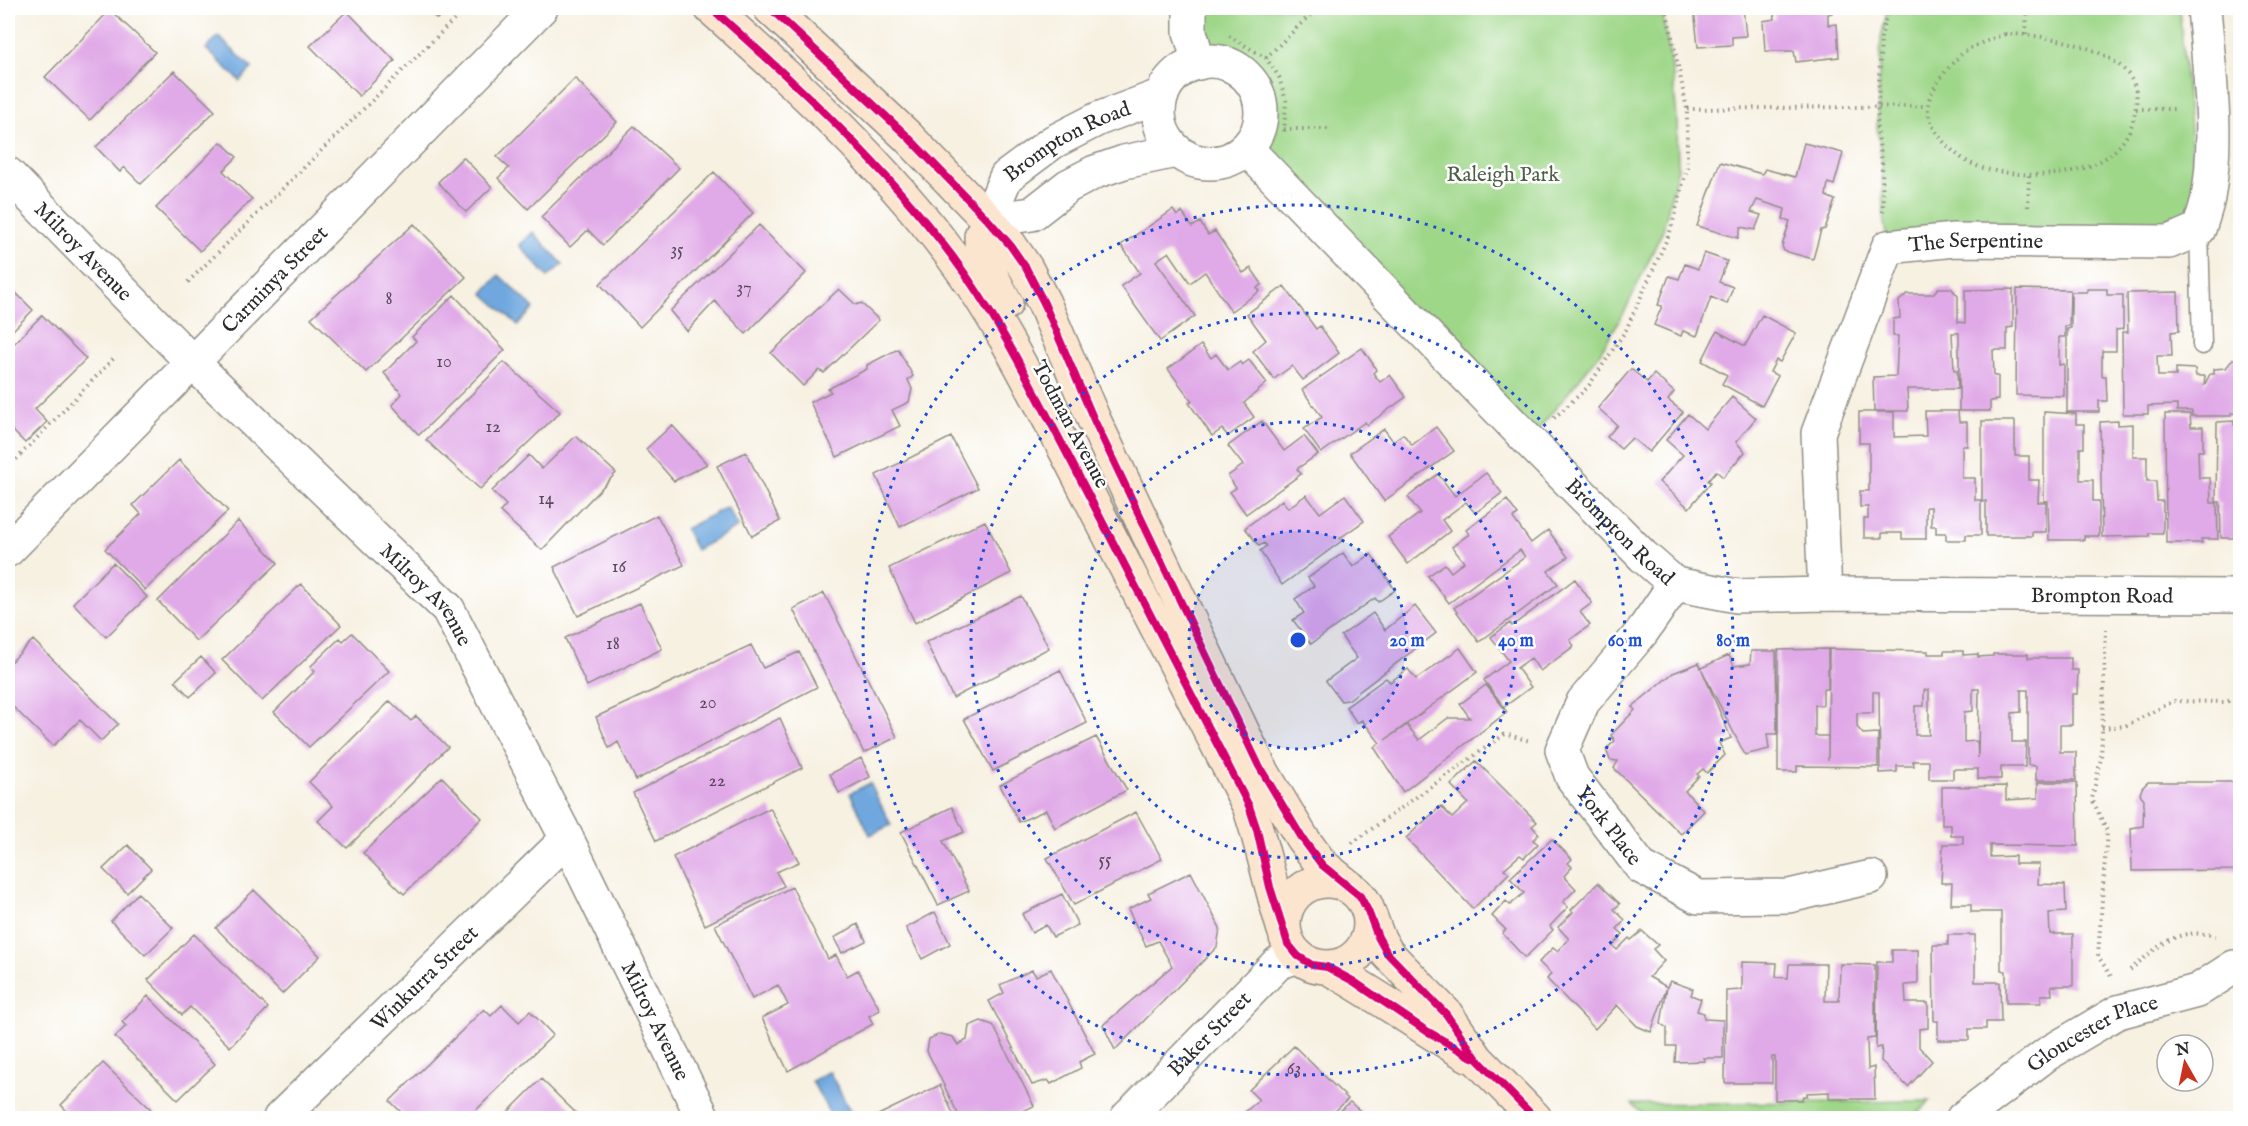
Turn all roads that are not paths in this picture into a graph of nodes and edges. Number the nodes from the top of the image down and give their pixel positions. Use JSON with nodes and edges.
{"nodes":[{"id":1,"x":541,"y":8,"type":"edge"},
{"id":2,"x":711,"y":8,"type":"edge"},
{"id":3,"x":770,"y":8,"type":"edge"},
{"id":4,"x":1190,"y":8,"type":"edge"},
{"id":5,"x":2204,"y":8,"type":"edge"},
{"id":6,"x":1199,"y":63,"type":"junction"},
{"id":7,"x":1162,"y":95,"type":"junction"},
{"id":8,"x":852,"y":142,"type":"junction"},
{"id":9,"x":1246,"y":148,"type":"junction"},
{"id":10,"x":1176,"y":151,"type":"junction"},
{"id":11,"x":8,"y":174,"type":"edge"},
{"id":12,"x":988,"y":219,"type":"junction"},
{"id":13,"x":2199,"y":229,"type":"junction"},
{"id":14,"x":2202,"y":345,"type":"dead end"},
{"id":15,"x":192,"y":362,"type":"junction"},
{"id":16,"x":1025,"y":376,"type":"junction"},
{"id":17,"x":8,"y":550,"type":"edge"},
{"id":18,"x":1675,"y":584,"type":"junction"},
{"id":19,"x":1825,"y":594,"type":"junction"},
{"id":20,"x":2241,"y":596,"type":"edge"},
{"id":21,"x":567,"y":839,"type":"junction"},
{"id":22,"x":1871,"y":877,"type":"dead end"},
{"id":23,"x":1348,"y":886,"type":"junction"},
{"id":24,"x":1368,"y":911,"type":"junction"},
{"id":25,"x":1303,"y":951,"type":"junction"},
{"id":26,"x":2234,"y":967,"type":"dead end"},
{"id":27,"x":1477,"y":1059,"type":"junction"},
{"id":28,"x":280,"y":1119,"type":"edge"},
{"id":29,"x":703,"y":1119,"type":"edge"},
{"id":30,"x":1127,"y":1119,"type":"edge"},
{"id":31,"x":1535,"y":1119,"type":"edge"},
{"id":32,"x":1963,"y":1119,"type":"edge"}],
"edges":[{"from":1,"to":15,"type":"street","name":"Carminya Street"},
{"from":2,"to":8,"type":"main road","name":"Todman Avenue"},
{"from":3,"to":12,"type":"main road","name":"Todman Avenue"},
{"from":4,"to":6,"type":"street"},
{"from":5,"to":13,"type":"street"},
{"from":6,"to":7,"type":"street"},
{"from":6,"to":9,"type":"street"},
{"from":7,"to":10,"type":"street"},
{"from":7,"to":12,"type":"street","name":"Brompton Road"},
{"from":8,"to":12,"type":"main road"},
{"from":8,"to":16,"type":"main road","name":"Todman Avenue"},
{"from":9,"to":10,"type":"street"},
{"from":9,"to":18,"type":"street","name":"Brompton Road"},
{"from":10,"to":12,"type":"street","name":"Brompton Road"},
{"from":11,"to":15,"type":"street","name":"Milroy Avenue"},
{"from":12,"to":16,"type":"main road"},
{"from":12,"to":23,"type":"main road","name":"Todman Avenue"},
{"from":13,"to":14,"type":"lane"},
{"from":13,"to":19,"type":"street","name":"The Serpentine"},
{"from":15,"to":17,"type":"street","name":"Carminya Street"},
{"from":15,"to":21,"type":"street","name":"Milroy Avenue"},
{"from":16,"to":25,"type":"main road","name":"Todman Avenue"},
{"from":18,"to":19,"type":"street","name":"Brompton Road"},
{"from":18,"to":22,"type":"street","name":"York Place"},
{"from":19,"to":20,"type":"street","name":"Brompton Road"},
{"from":21,"to":28,"type":"street","name":"Winkurra Street"},
{"from":21,"to":29,"type":"street","name":"Milroy Avenue"},
{"from":23,"to":24,"type":"main road"},
{"from":23,"to":25,"type":"main road"},
{"from":24,"to":25,"type":"main road"},
{"from":24,"to":27,"type":"main road"},
{"from":25,"to":27,"type":"main road"},
{"from":25,"to":30,"type":"street","name":"Baker Street"},
{"from":26,"to":32,"type":"street","name":"Gloucester Place"},
{"from":27,"to":31,"type":"main road"}]}
